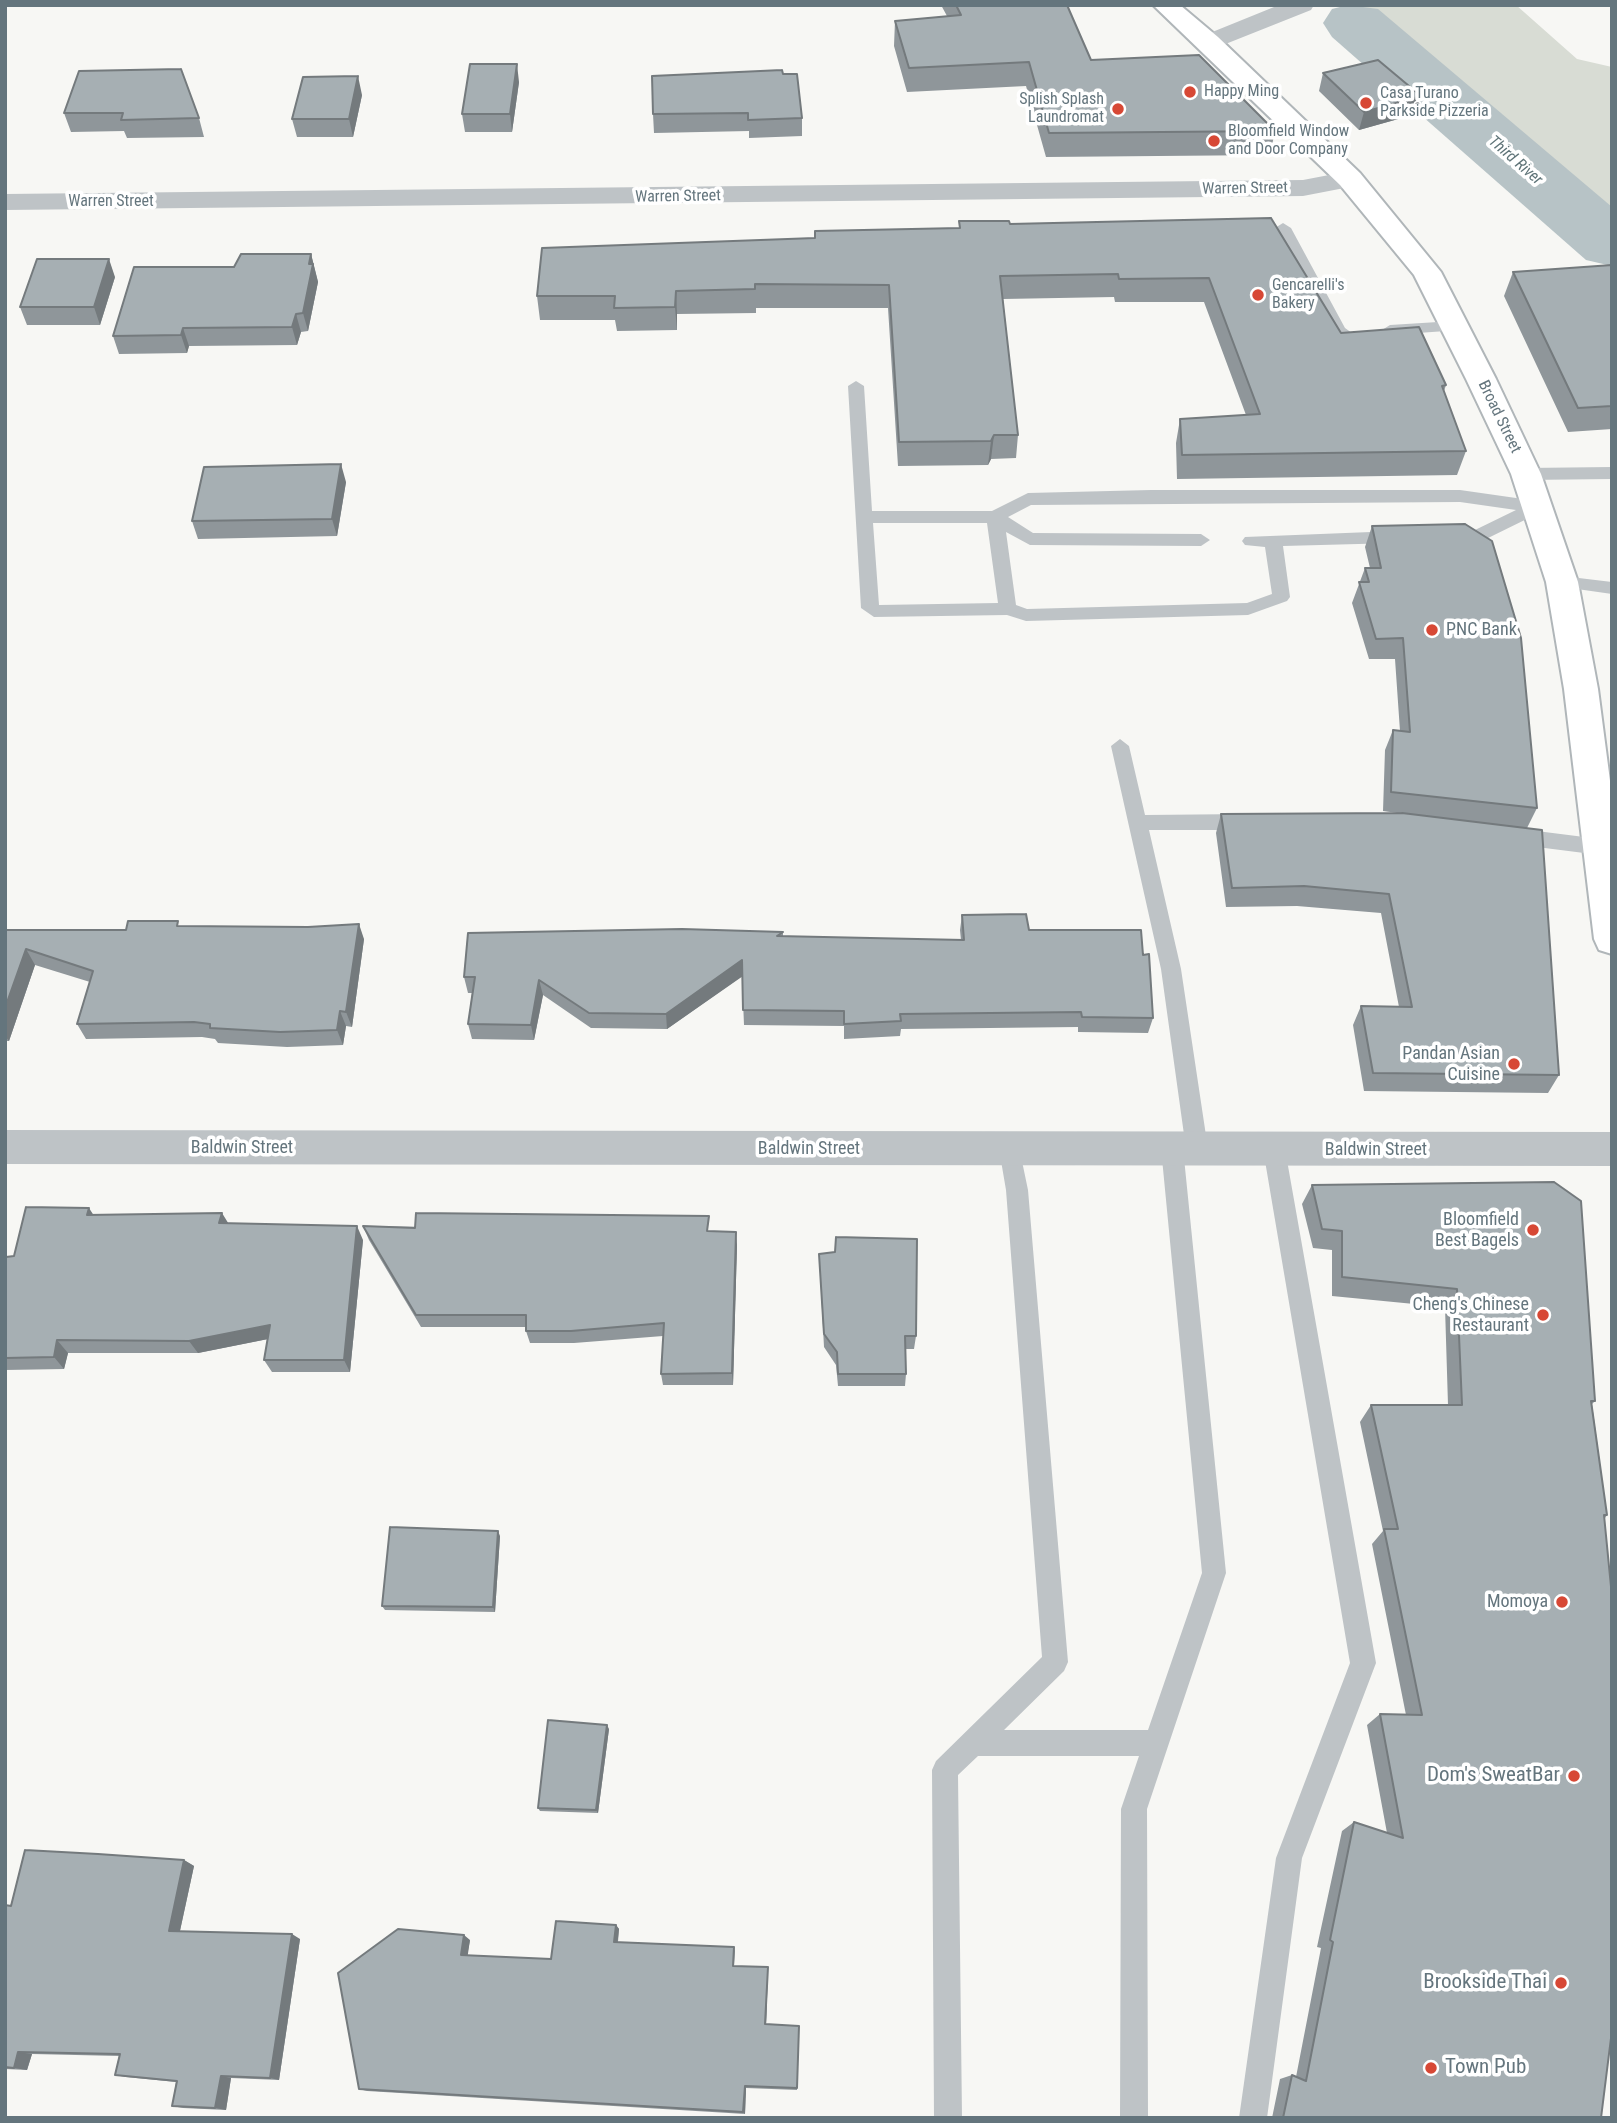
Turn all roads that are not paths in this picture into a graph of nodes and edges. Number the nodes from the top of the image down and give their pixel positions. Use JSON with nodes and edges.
{"nodes":[{"id":1,"x":1165,"y":5,"type":"edge"},
{"id":2,"x":1302,"y":5,"type":"edge"},
{"id":3,"x":1209,"y":42,"type":"junction"},
{"id":4,"x":1350,"y":179,"type":"junction"},
{"id":5,"x":5,"y":202,"type":"edge"},
{"id":6,"x":1283,"y":228,"type":"dead end"},
{"id":7,"x":1454,"y":326,"type":"junction"},
{"id":8,"x":856,"y":386,"type":"dead end"},
{"id":9,"x":1612,"y":473,"type":"edge"},
{"id":10,"x":1526,"y":474,"type":"junction"},
{"id":11,"x":1537,"y":507,"type":"junction"},
{"id":12,"x":865,"y":517,"type":"junction"},
{"id":13,"x":995,"y":517,"type":"junction"},
{"id":14,"x":1410,"y":537,"type":"edge"},
{"id":15,"x":1437,"y":537,"type":"edge"},
{"id":16,"x":1201,"y":540,"type":"dead end"},
{"id":17,"x":1273,"y":540,"type":"junction"},
{"id":18,"x":1251,"y":541,"type":"dead end"},
{"id":19,"x":1562,"y":582,"type":"junction"},
{"id":20,"x":1612,"y":588,"type":"edge"},
{"id":21,"x":1008,"y":609,"type":"junction"},
{"id":22,"x":1120,"y":746,"type":"dead end"},
{"id":23,"x":1138,"y":822,"type":"junction"},
{"id":24,"x":1273,"y":822,"type":"edge"},
{"id":25,"x":1490,"y":833,"type":"edge"},
{"id":26,"x":1601,"y":847,"type":"junction"},
{"id":27,"x":1612,"y":939,"type":"edge"},
{"id":28,"x":5,"y":1147,"type":"edge"},
{"id":29,"x":1010,"y":1149,"type":"junction"},
{"id":30,"x":1185,"y":1149,"type":"junction"},
{"id":31,"x":1274,"y":1149,"type":"junction"},
{"id":32,"x":1612,"y":1149,"type":"edge"},
{"id":33,"x":1156,"y":1743,"type":"junction"},
{"id":34,"x":972,"y":1744,"type":"junction"},
{"id":35,"x":948,"y":2118,"type":"edge"},
{"id":36,"x":1134,"y":2118,"type":"edge"},
{"id":37,"x":1253,"y":2118,"type":"edge"}],
"edges":[{"from":1,"to":3,"type":"main road","name":"Broad Street"},
{"from":2,"to":3,"type":"street"},
{"from":3,"to":4,"type":"main road","name":"Broad Street"},
{"from":4,"to":5,"type":"street","name":"Warren Street"},
{"from":4,"to":7,"type":"main road","name":"Broad Street"},
{"from":6,"to":7,"type":"lane"},
{"from":7,"to":10,"type":"main road","name":"Broad Street"},
{"from":8,"to":12,"type":"lane"},
{"from":9,"to":10,"type":"lane"},
{"from":10,"to":11,"type":"main road","name":"Broad Street"},
{"from":11,"to":13,"type":"lane"},
{"from":11,"to":15,"type":"lane"},
{"from":11,"to":19,"type":"main road","name":"Broad Street"},
{"from":12,"to":13,"type":"lane"},
{"from":12,"to":21,"type":"lane"},
{"from":13,"to":16,"type":"lane"},
{"from":13,"to":21,"type":"lane"},
{"from":14,"to":17,"type":"lane"},
{"from":17,"to":18,"type":"lane"},
{"from":17,"to":21,"type":"lane"},
{"from":19,"to":20,"type":"lane"},
{"from":19,"to":26,"type":"main road","name":"Broad Street"},
{"from":22,"to":23,"type":"lane"},
{"from":23,"to":24,"type":"lane"},
{"from":23,"to":30,"type":"lane"},
{"from":25,"to":26,"type":"lane"},
{"from":26,"to":27,"type":"main road","name":"Broad Street"},
{"from":28,"to":29,"type":"street","name":"Baldwin Street"},
{"from":29,"to":30,"type":"street","name":"Baldwin Street"},
{"from":29,"to":34,"type":"lane"},
{"from":30,"to":31,"type":"street","name":"Baldwin Street"},
{"from":30,"to":33,"type":"lane"},
{"from":31,"to":32,"type":"street","name":"Baldwin Street"},
{"from":31,"to":37,"type":"lane"},
{"from":33,"to":34,"type":"lane"},
{"from":33,"to":36,"type":"lane"},
{"from":34,"to":35,"type":"lane"}]}
